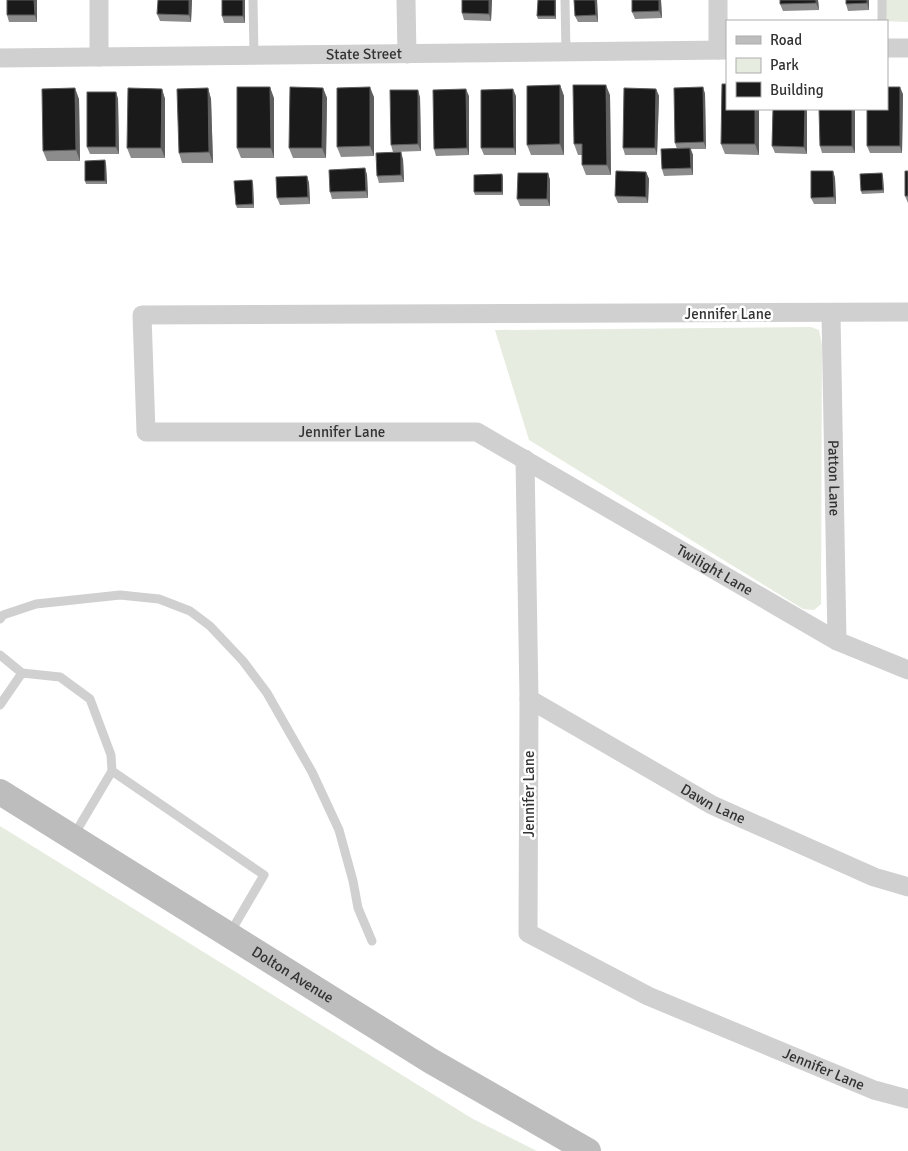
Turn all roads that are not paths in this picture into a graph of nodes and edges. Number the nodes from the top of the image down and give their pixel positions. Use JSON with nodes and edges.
{"nodes":[{"id":1,"x":99,"y":0,"type":"edge"},
{"id":2,"x":253,"y":0,"type":"edge"},
{"id":3,"x":406,"y":0,"type":"edge"},
{"id":4,"x":565,"y":0,"type":"edge"},
{"id":5,"x":718,"y":0,"type":"edge"},
{"id":6,"x":882,"y":0,"type":"edge"},
{"id":7,"x":882,"y":20,"type":"edge"},
{"id":8,"x":888,"y":48,"type":"edge"},
{"id":9,"x":908,"y":48,"type":"edge"},
{"id":10,"x":722,"y":50,"type":"edge"},
{"id":11,"x":566,"y":52,"type":"junction"},
{"id":12,"x":407,"y":54,"type":"junction"},
{"id":13,"x":254,"y":55,"type":"junction"},
{"id":14,"x":100,"y":57,"type":"junction"},
{"id":15,"x":0,"y":58,"type":"edge"},
{"id":16,"x":908,"y":312,"type":"edge"},
{"id":17,"x":831,"y":314,"type":"junction"},
{"id":18,"x":526,"y":459,"type":"junction"},
{"id":19,"x":0,"y":620,"type":"edge"},
{"id":20,"x":837,"y":641,"type":"junction"},
{"id":21,"x":0,"y":655,"type":"edge"},
{"id":22,"x":908,"y":670,"type":"edge"},
{"id":23,"x":22,"y":673,"type":"junction"},
{"id":24,"x":529,"y":699,"type":"junction"},
{"id":25,"x":0,"y":705,"type":"edge"},
{"id":26,"x":112,"y":771,"type":"junction"},
{"id":27,"x":0,"y":792,"type":"edge"},
{"id":28,"x":73,"y":837,"type":"junction"},
{"id":29,"x":908,"y":887,"type":"edge"},
{"id":30,"x":229,"y":935,"type":"junction"},
{"id":31,"x":372,"y":941,"type":"dead end"},
{"id":32,"x":908,"y":1099,"type":"edge"},
{"id":33,"x":588,"y":1151,"type":"edge"}],
"edges":[{"from":1,"to":14,"type":"street"},
{"from":2,"to":13,"type":"lane"},
{"from":3,"to":12,"type":"street"},
{"from":4,"to":11,"type":"lane"},
{"from":5,"to":10,"type":"street"},
{"from":6,"to":7,"type":"lane"},
{"from":8,"to":9,"type":"street"},
{"from":10,"to":11,"type":"street","name":"State Street"},
{"from":11,"to":12,"type":"street","name":"State Street"},
{"from":12,"to":13,"type":"street","name":"State Street"},
{"from":13,"to":14,"type":"street","name":"State Street"},
{"from":14,"to":15,"type":"street","name":"State Street"},
{"from":16,"to":17,"type":"street","name":"Jennifer Lane"},
{"from":17,"to":18,"type":"street","name":"Jennifer Lane"},
{"from":17,"to":20,"type":"street","name":"Patton Lane"},
{"from":18,"to":20,"type":"street","name":"Twilight Lane"},
{"from":18,"to":24,"type":"street","name":"Jennifer Lane"},
{"from":19,"to":31,"type":"lane"},
{"from":20,"to":22,"type":"street","name":"Twilight Lane"},
{"from":21,"to":23,"type":"lane"},
{"from":23,"to":25,"type":"lane"},
{"from":23,"to":26,"type":"lane"},
{"from":24,"to":29,"type":"street","name":"Dawn Lane"},
{"from":24,"to":32,"type":"street","name":"Jennifer Lane"},
{"from":26,"to":28,"type":"lane"},
{"from":26,"to":30,"type":"lane"},
{"from":27,"to":28,"type":"street","name":"Dolton Avenue"},
{"from":28,"to":30,"type":"street","name":"Dolton Avenue"},
{"from":30,"to":33,"type":"street","name":"Dolton Avenue"}]}
